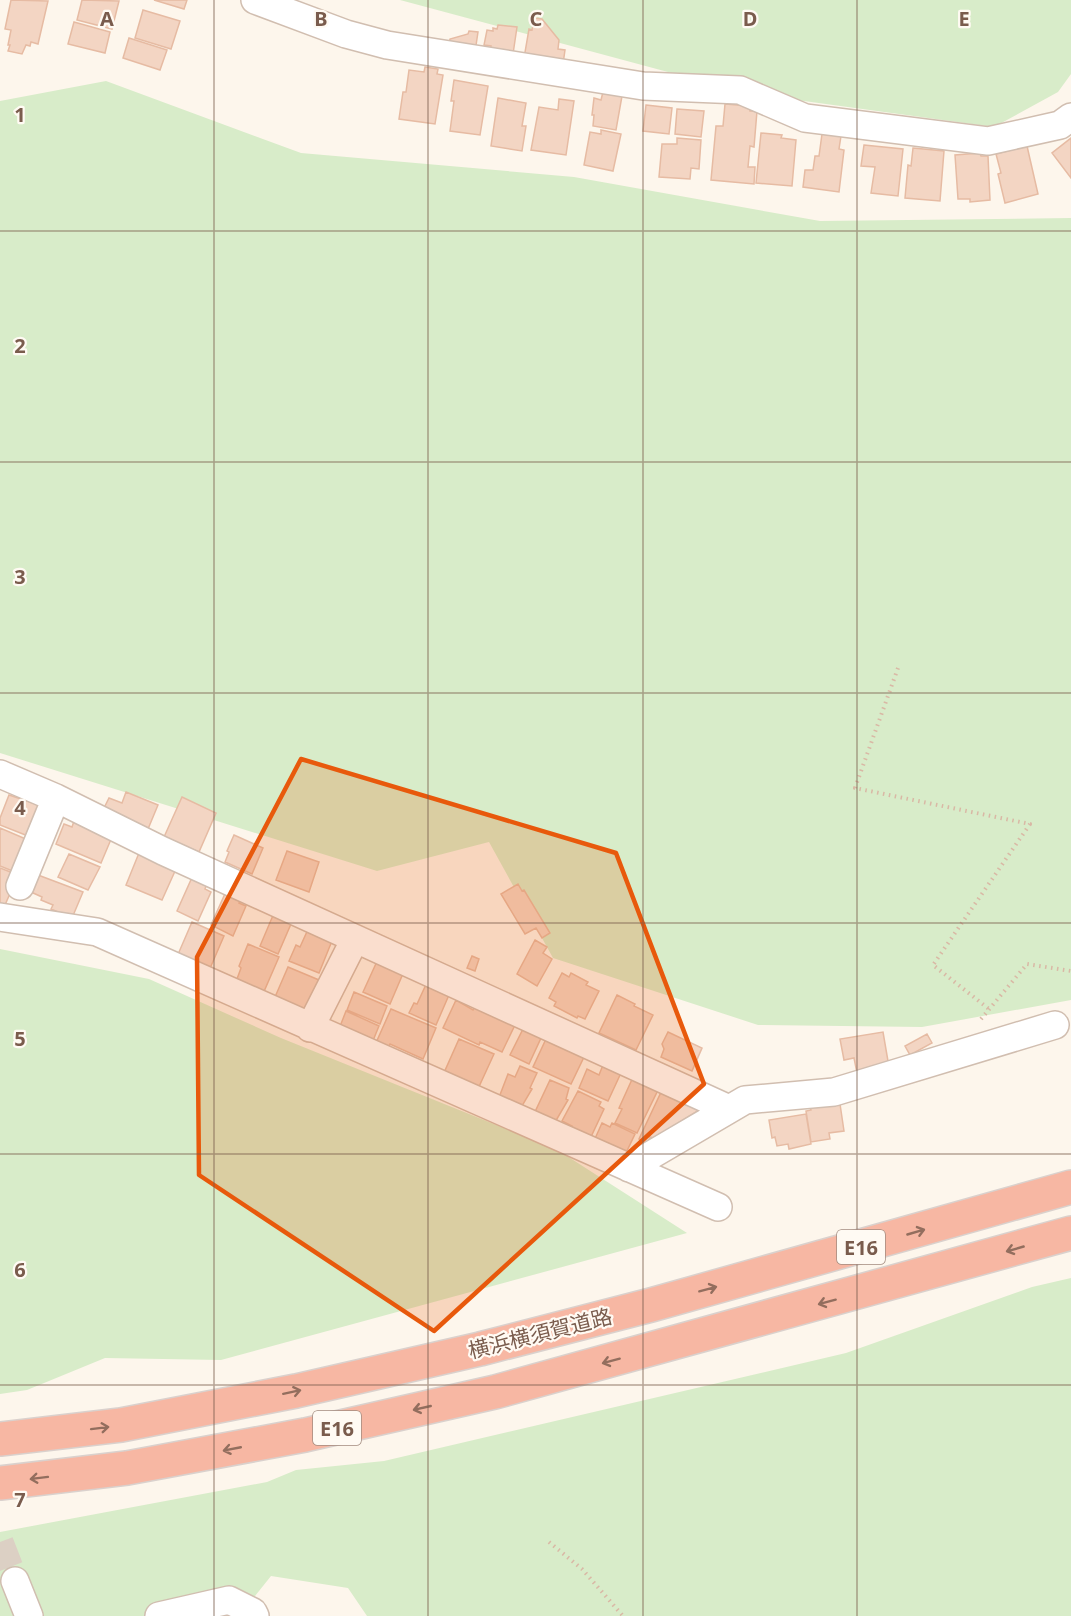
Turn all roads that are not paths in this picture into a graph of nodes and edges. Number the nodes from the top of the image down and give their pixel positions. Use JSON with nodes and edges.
{"nodes":[{"id":1,"x":255,"y":0,"type":"edge"},
{"id":2,"x":1071,"y":117,"type":"edge"},
{"id":3,"x":0,"y":774,"type":"edge"},
{"id":4,"x":56,"y":798,"type":"junction"},
{"id":5,"x":20,"y":886,"type":"dead end"},
{"id":6,"x":0,"y":917,"type":"edge"},
{"id":7,"x":356,"y":939,"type":"junction"},
{"id":8,"x":1055,"y":1025,"type":"dead end"},
{"id":9,"x":310,"y":1028,"type":"junction"},
{"id":10,"x":729,"y":1109,"type":"junction"},
{"id":11,"x":629,"y":1168,"type":"junction"},
{"id":12,"x":1071,"y":1187,"type":"edge"},
{"id":13,"x":718,"y":1207,"type":"dead end"},
{"id":14,"x":1071,"y":1233,"type":"edge"},
{"id":15,"x":0,"y":1439,"type":"edge"},
{"id":16,"x":0,"y":1483,"type":"edge"},
{"id":17,"x":15,"y":1581,"type":"tunnel mouth"},
{"id":18,"x":29,"y":1616,"type":"edge"},
{"id":19,"x":159,"y":1616,"type":"edge"},
{"id":20,"x":255,"y":1616,"type":"edge"}],
"edges":[{"from":1,"to":2,"type":"street"},
{"from":3,"to":4,"type":"street"},
{"from":4,"to":5,"type":"street"},
{"from":4,"to":7,"type":"street"},
{"from":6,"to":9,"type":"street"},
{"from":7,"to":9,"type":"street"},
{"from":7,"to":10,"type":"street"},
{"from":8,"to":10,"type":"street"},
{"from":9,"to":11,"type":"street"},
{"from":10,"to":11,"type":"street"},
{"from":11,"to":13,"type":"street"},
{"from":15,"to":12,"type":"highway","name":"横浜横須賀道路","number":"E16","one_way":true},
{"from":14,"to":16,"type":"highway","number":"E16","one_way":true},
{"from":17,"to":18,"type":"street"},
{"from":19,"to":20,"type":"street"}]}
